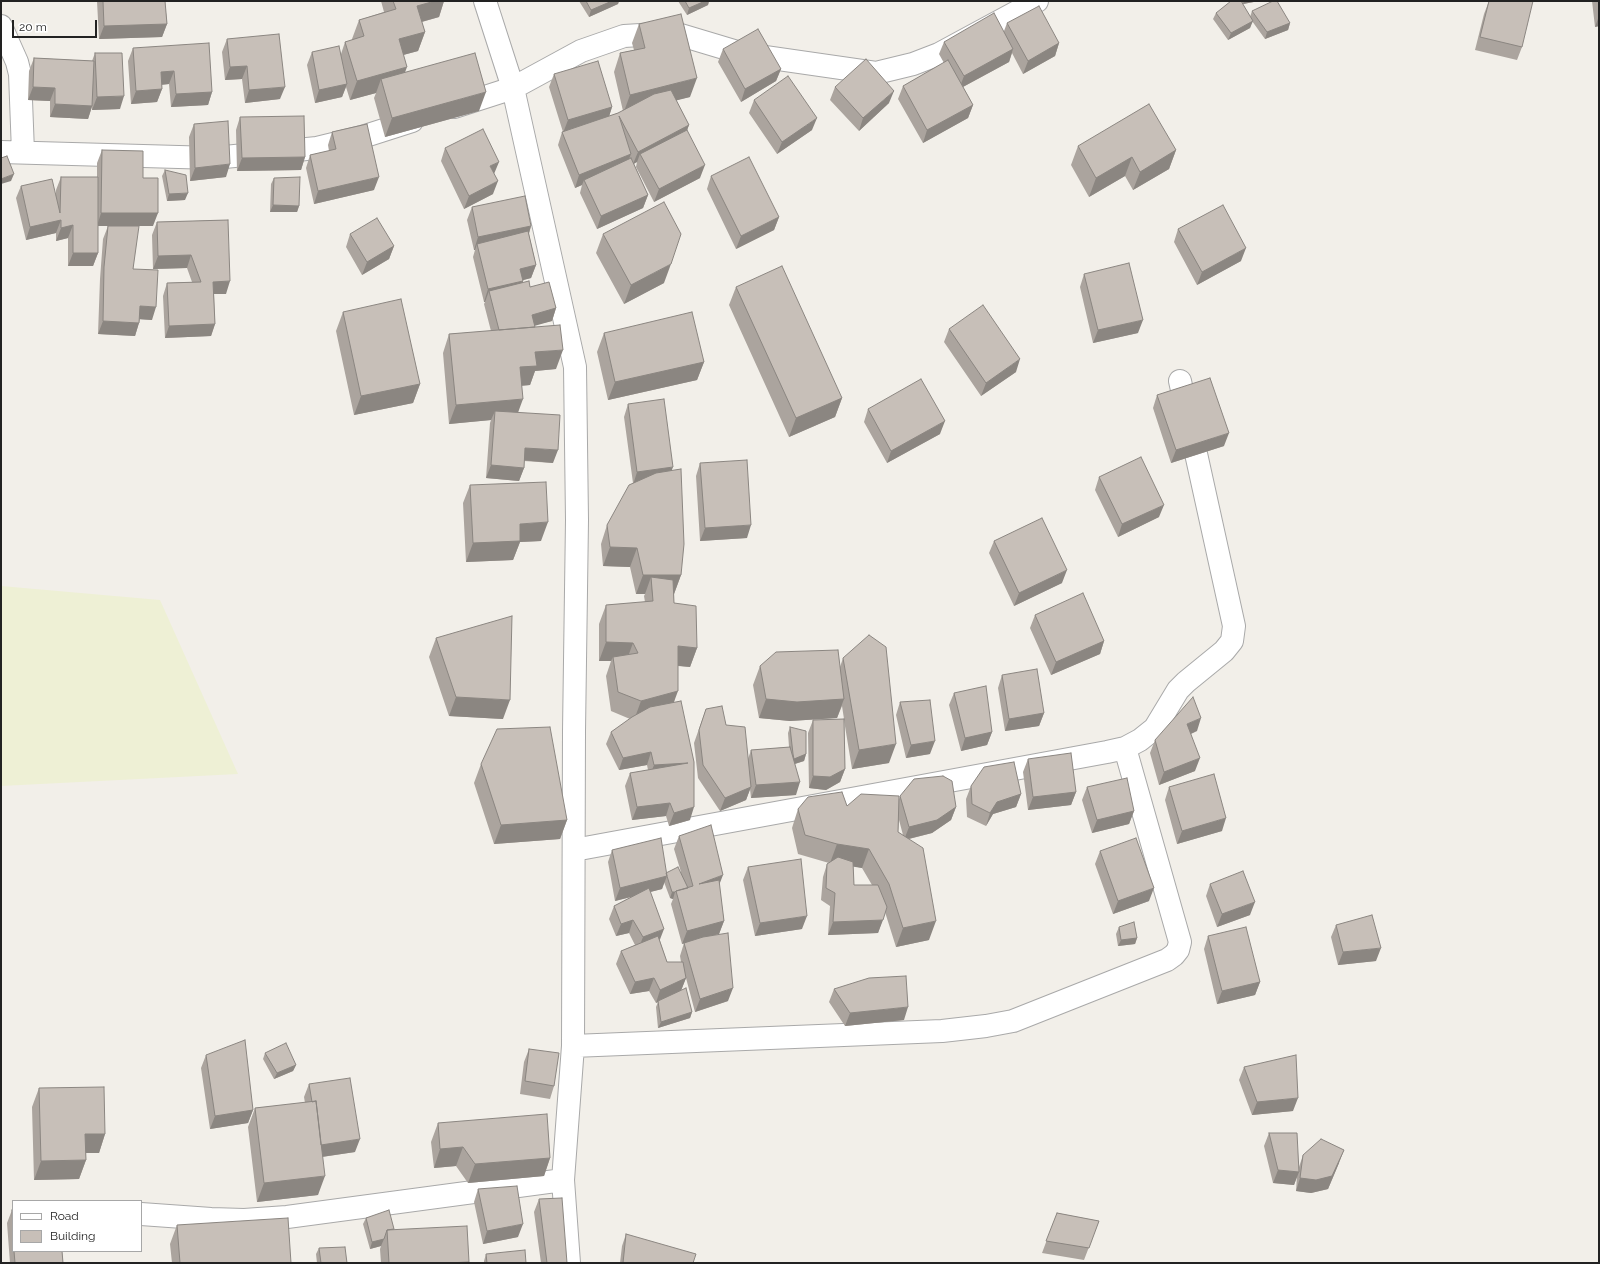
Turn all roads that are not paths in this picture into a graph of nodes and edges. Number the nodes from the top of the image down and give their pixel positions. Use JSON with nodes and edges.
{"nodes":[{"id":1,"x":485,"y":1,"type":"edge"},
{"id":2,"x":1037,"y":1,"type":"edge"},
{"id":3,"x":1,"y":26,"type":"edge"},
{"id":4,"x":513,"y":88,"type":"junction"},
{"id":5,"x":1,"y":152,"type":"edge"},
{"id":6,"x":23,"y":152,"type":"junction"},
{"id":7,"x":1180,"y":381,"type":"dead end"},
{"id":8,"x":1125,"y":748,"type":"junction"},
{"id":9,"x":574,"y":850,"type":"junction"},
{"id":10,"x":573,"y":1046,"type":"junction"},
{"id":11,"x":563,"y":1180,"type":"junction"},
{"id":12,"x":142,"y":1214,"type":"edge"},
{"id":13,"x":568,"y":1263,"type":"edge"}],
"edges":[{"from":1,"to":4,"type":"street"},
{"from":2,"to":4,"type":"street"},
{"from":3,"to":6,"type":"street"},
{"from":4,"to":6,"type":"street"},
{"from":4,"to":9,"type":"street"},
{"from":5,"to":6,"type":"street"},
{"from":7,"to":8,"type":"street"},
{"from":8,"to":9,"type":"street"},
{"from":8,"to":10,"type":"street"},
{"from":9,"to":10,"type":"street"},
{"from":10,"to":11,"type":"street"},
{"from":11,"to":12,"type":"street"},
{"from":11,"to":13,"type":"street"}]}
